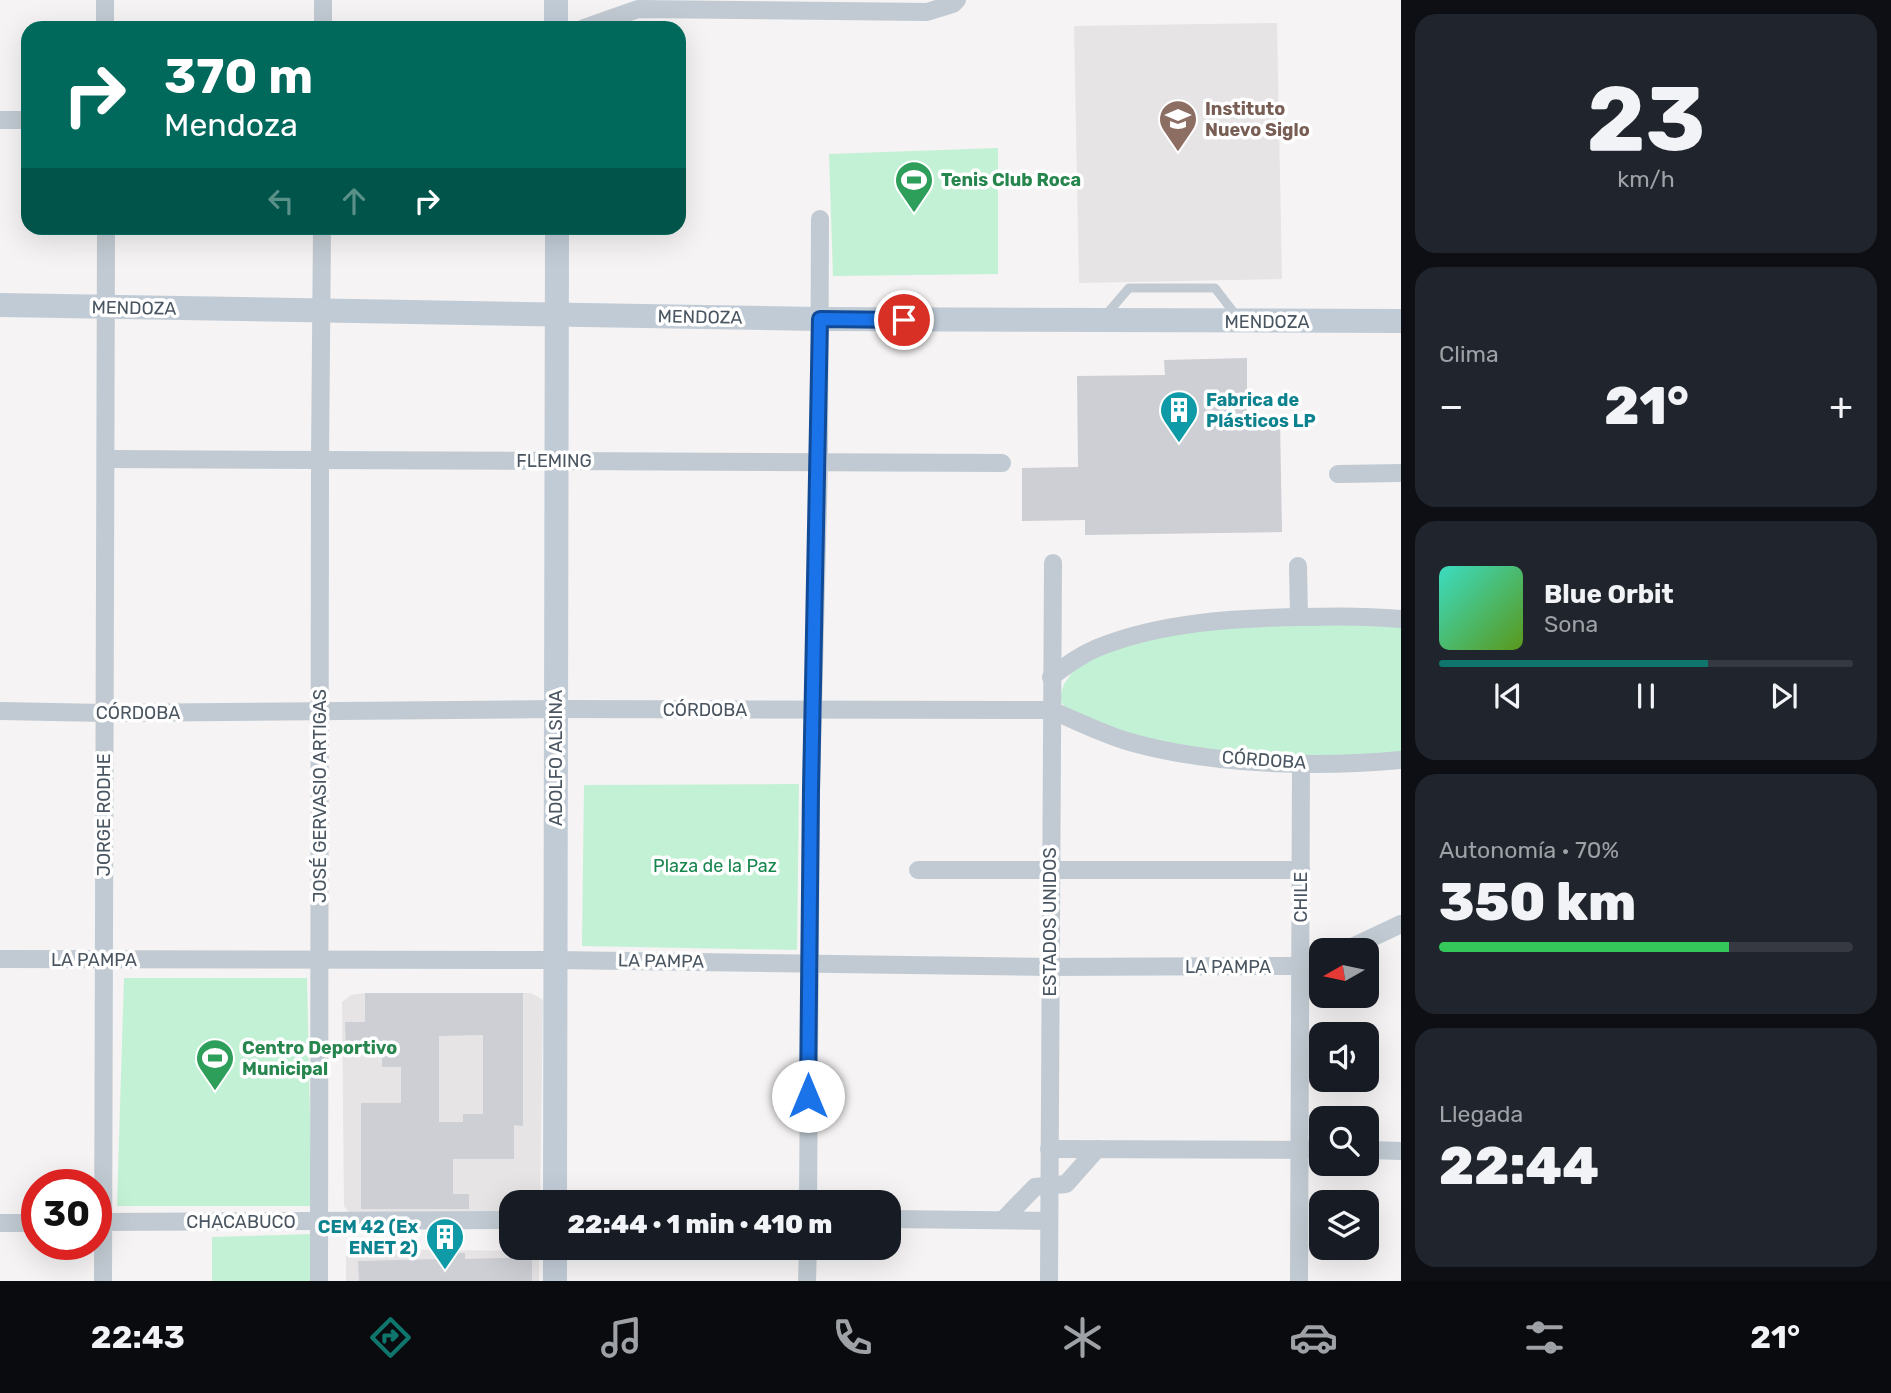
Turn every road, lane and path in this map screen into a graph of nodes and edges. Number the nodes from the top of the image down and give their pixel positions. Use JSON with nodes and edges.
{"nodes":[{"id":1,"x":104,"y":0,"type":"edge"},
{"id":2,"x":323,"y":0,"type":"edge"},
{"id":3,"x":556,"y":0,"type":"edge"},
{"id":4,"x":957,"y":0,"type":"edge"},
{"id":5,"x":105,"y":21,"type":"edge"},
{"id":6,"x":323,"y":21,"type":"edge"},
{"id":7,"x":556,"y":21,"type":"edge"},
{"id":8,"x":604,"y":21,"type":"edge"},
{"id":9,"x":0,"y":120,"type":"edge"},
{"id":10,"x":21,"y":120,"type":"edge"},
{"id":11,"x":820,"y":219,"type":"dead end"},
{"id":12,"x":106,"y":235,"type":"edge"},
{"id":13,"x":322,"y":235,"type":"edge"},
{"id":14,"x":557,"y":235,"type":"edge"},
{"id":15,"x":0,"y":305,"type":"edge"},
{"id":16,"x":106,"y":307,"type":"junction"},
{"id":17,"x":322,"y":310,"type":"junction"},
{"id":18,"x":557,"y":314,"type":"junction"},
{"id":19,"x":820,"y":319,"type":"junction"},
{"id":20,"x":1100,"y":321,"type":"junction"},
{"id":21,"x":1401,"y":321,"type":"edge"},
{"id":22,"x":1242,"y":322,"type":"junction"},
{"id":23,"x":106,"y":459,"type":"junction"},
{"id":24,"x":320,"y":459,"type":"junction"},
{"id":25,"x":556,"y":461,"type":"junction"},
{"id":26,"x":819,"y":463,"type":"junction"},
{"id":27,"x":1002,"y":463,"type":"dead end"},
{"id":28,"x":1401,"y":472,"type":"edge"},
{"id":29,"x":1338,"y":474,"type":"dead end"},
{"id":30,"x":1053,"y":564,"type":"dead end"},
{"id":31,"x":1298,"y":566,"type":"dead end"},
{"id":32,"x":1299,"y":617,"type":"junction"},
{"id":33,"x":1401,"y":619,"type":"edge"},
{"id":34,"x":1051,"y":677,"type":"junction"},
{"id":35,"x":556,"y":709,"type":"junction"},
{"id":36,"x":1051,"y":710,"type":"junction"},
{"id":37,"x":0,"y":711,"type":"edge"},
{"id":38,"x":320,"y":711,"type":"junction"},
{"id":39,"x":813,"y":711,"type":"junction"},
{"id":40,"x":105,"y":713,"type":"junction"},
{"id":41,"x":1401,"y":760,"type":"edge"},
{"id":42,"x":1301,"y":764,"type":"junction"},
{"id":43,"x":918,"y":870,"type":"dead end"},
{"id":44,"x":1050,"y":870,"type":"junction"},
{"id":45,"x":1301,"y":870,"type":"junction"},
{"id":46,"x":1401,"y":924,"type":"edge"},
{"id":47,"x":1371,"y":938,"type":"edge"},
{"id":48,"x":0,"y":959,"type":"edge"},
{"id":49,"x":104,"y":960,"type":"junction"},
{"id":50,"x":319,"y":960,"type":"junction"},
{"id":51,"x":556,"y":960,"type":"junction"},
{"id":52,"x":810,"y":963,"type":"junction"},
{"id":53,"x":1309,"y":964,"type":"edge"},
{"id":54,"x":1301,"y":966,"type":"junction"},
{"id":55,"x":1050,"y":967,"type":"junction"},
{"id":56,"x":1049,"y":1149,"type":"junction"},
{"id":57,"x":1097,"y":1149,"type":"junction"},
{"id":58,"x":1301,"y":1150,"type":"junction"},
{"id":59,"x":1309,"y":1150,"type":"edge"},
{"id":60,"x":1379,"y":1150,"type":"edge"},
{"id":61,"x":1401,"y":1151,"type":"edge"},
{"id":62,"x":101,"y":1169,"type":"edge"},
{"id":63,"x":1049,"y":1185,"type":"junction"},
{"id":64,"x":555,"y":1190,"type":"edge"},
{"id":65,"x":808,"y":1190,"type":"edge"},
{"id":66,"x":901,"y":1219,"type":"edge"},
{"id":67,"x":499,"y":1220,"type":"edge"},
{"id":68,"x":1003,"y":1220,"type":"junction"},
{"id":69,"x":1049,"y":1221,"type":"junction"},
{"id":70,"x":112,"y":1222,"type":"edge"},
{"id":71,"x":319,"y":1222,"type":"junction"},
{"id":72,"x":0,"y":1223,"type":"edge"},
{"id":73,"x":21,"y":1223,"type":"edge"},
{"id":74,"x":102,"y":1260,"type":"edge"},
{"id":75,"x":555,"y":1260,"type":"edge"},
{"id":76,"x":808,"y":1260,"type":"edge"},
{"id":77,"x":103,"y":1281,"type":"edge"},
{"id":78,"x":319,"y":1281,"type":"edge"},
{"id":79,"x":555,"y":1281,"type":"edge"},
{"id":80,"x":807,"y":1281,"type":"edge"},
{"id":81,"x":1049,"y":1281,"type":"edge"},
{"id":82,"x":1299,"y":1281,"type":"edge"}],
"edges":[{"from":1,"to":5,"type":"street"},
{"from":2,"to":6,"type":"street"},
{"from":3,"to":7,"type":"main road"},
{"from":4,"to":8,"type":"street"},
{"from":9,"to":10,"type":"street"},
{"from":11,"to":19,"type":"street"},
{"from":12,"to":16,"type":"street","name":"JORGE RODHE"},
{"from":13,"to":17,"type":"street","name":"JOSÉ GERVASIO ARTIGAS"},
{"from":14,"to":18,"type":"main road","name":"ADOLFO ALSINA"},
{"from":15,"to":16,"type":"main road","name":"MENDOZA"},
{"from":16,"to":17,"type":"main road","name":"MENDOZA"},
{"from":16,"to":23,"type":"street","name":"JORGE RODHE"},
{"from":17,"to":18,"type":"main road","name":"MENDOZA"},
{"from":17,"to":24,"type":"street","name":"JOSÉ GERVASIO ARTIGAS"},
{"from":18,"to":19,"type":"main road","name":"MENDOZA"},
{"from":18,"to":25,"type":"main road","name":"ADOLFO ALSINA"},
{"from":19,"to":20,"type":"main road","name":"MENDOZA"},
{"from":19,"to":26,"type":"street"},
{"from":20,"to":22,"type":"main road","name":"MENDOZA"},
{"from":20,"to":22,"type":"lane"},
{"from":21,"to":22,"type":"main road","name":"MENDOZA"},
{"from":23,"to":24,"type":"street","name":"FLEMING"},
{"from":23,"to":40,"type":"street","name":"JORGE RODHE"},
{"from":24,"to":25,"type":"street","name":"FLEMING"},
{"from":24,"to":38,"type":"street","name":"JOSÉ GERVASIO ARTIGAS"},
{"from":25,"to":26,"type":"street","name":"FLEMING"},
{"from":25,"to":35,"type":"main road","name":"ADOLFO ALSINA"},
{"from":26,"to":27,"type":"street","name":"FLEMING"},
{"from":26,"to":39,"type":"street"},
{"from":28,"to":29,"type":"street"},
{"from":30,"to":34,"type":"street","name":"ESTADOS UNIDOS"},
{"from":31,"to":32,"type":"street"},
{"from":32,"to":33,"type":"street"},
{"from":32,"to":34,"type":"street"},
{"from":34,"to":36,"type":"street","name":"ESTADOS UNIDOS"},
{"from":35,"to":38,"type":"street","name":"CÓRDOBA"},
{"from":35,"to":39,"type":"street","name":"CÓRDOBA"},
{"from":35,"to":51,"type":"main road","name":"ADOLFO ALSINA"},
{"from":36,"to":39,"type":"street","name":"CÓRDOBA"},
{"from":36,"to":42,"type":"street","name":"CÓRDOBA"},
{"from":36,"to":44,"type":"street","name":"ESTADOS UNIDOS"},
{"from":37,"to":40,"type":"street","name":"CÓRDOBA"},
{"from":38,"to":40,"type":"street","name":"CÓRDOBA"},
{"from":38,"to":50,"type":"street","name":"JOSÉ GERVASIO ARTIGAS"},
{"from":39,"to":52,"type":"street"},
{"from":40,"to":49,"type":"street","name":"JORGE RODHE"},
{"from":41,"to":42,"type":"street","name":"CÓRDOBA"},
{"from":42,"to":45,"type":"street","name":"CHILE"},
{"from":43,"to":44,"type":"street"},
{"from":44,"to":45,"type":"street"},
{"from":44,"to":55,"type":"street","name":"ESTADOS UNIDOS"},
{"from":45,"to":54,"type":"street","name":"CHILE"},
{"from":46,"to":47,"type":"street"},
{"from":48,"to":49,"type":"street","name":"LA PAMPA"},
{"from":49,"to":50,"type":"street","name":"LA PAMPA"},
{"from":49,"to":62,"type":"street","name":"JORGE RODHE"},
{"from":50,"to":51,"type":"street","name":"LA PAMPA"},
{"from":50,"to":71,"type":"street","name":"JOSÉ GERVASIO ARTIGAS"},
{"from":51,"to":52,"type":"street","name":"LA PAMPA"},
{"from":51,"to":64,"type":"main road","name":"ADOLFO ALSINA"},
{"from":52,"to":55,"type":"street","name":"LA PAMPA"},
{"from":52,"to":65,"type":"street"},
{"from":53,"to":54,"type":"street","name":"LA PAMPA"},
{"from":54,"to":55,"type":"street","name":"LA PAMPA"},
{"from":54,"to":58,"type":"street","name":"CHILE"},
{"from":55,"to":56,"type":"street","name":"ESTADOS UNIDOS"},
{"from":56,"to":57,"type":"street"},
{"from":56,"to":63,"type":"street","name":"ESTADOS UNIDOS"},
{"from":57,"to":58,"type":"street"},
{"from":57,"to":63,"type":"street"},
{"from":58,"to":59,"type":"street"},
{"from":58,"to":82,"type":"street","name":"CHILE"},
{"from":60,"to":61,"type":"street"},
{"from":63,"to":68,"type":"street"},
{"from":63,"to":69,"type":"street","name":"ESTADOS UNIDOS"},
{"from":66,"to":68,"type":"street"},
{"from":67,"to":71,"type":"street","name":"CHACABUCO"},
{"from":68,"to":69,"type":"street"},
{"from":69,"to":81,"type":"street","name":"ESTADOS UNIDOS"},
{"from":70,"to":71,"type":"street","name":"CHACABUCO"},
{"from":71,"to":78,"type":"street","name":"JOSÉ GERVASIO ARTIGAS"},
{"from":72,"to":73,"type":"street"},
{"from":74,"to":77,"type":"street","name":"JORGE RODHE"},
{"from":75,"to":79,"type":"main road"},
{"from":76,"to":80,"type":"street"}]}
